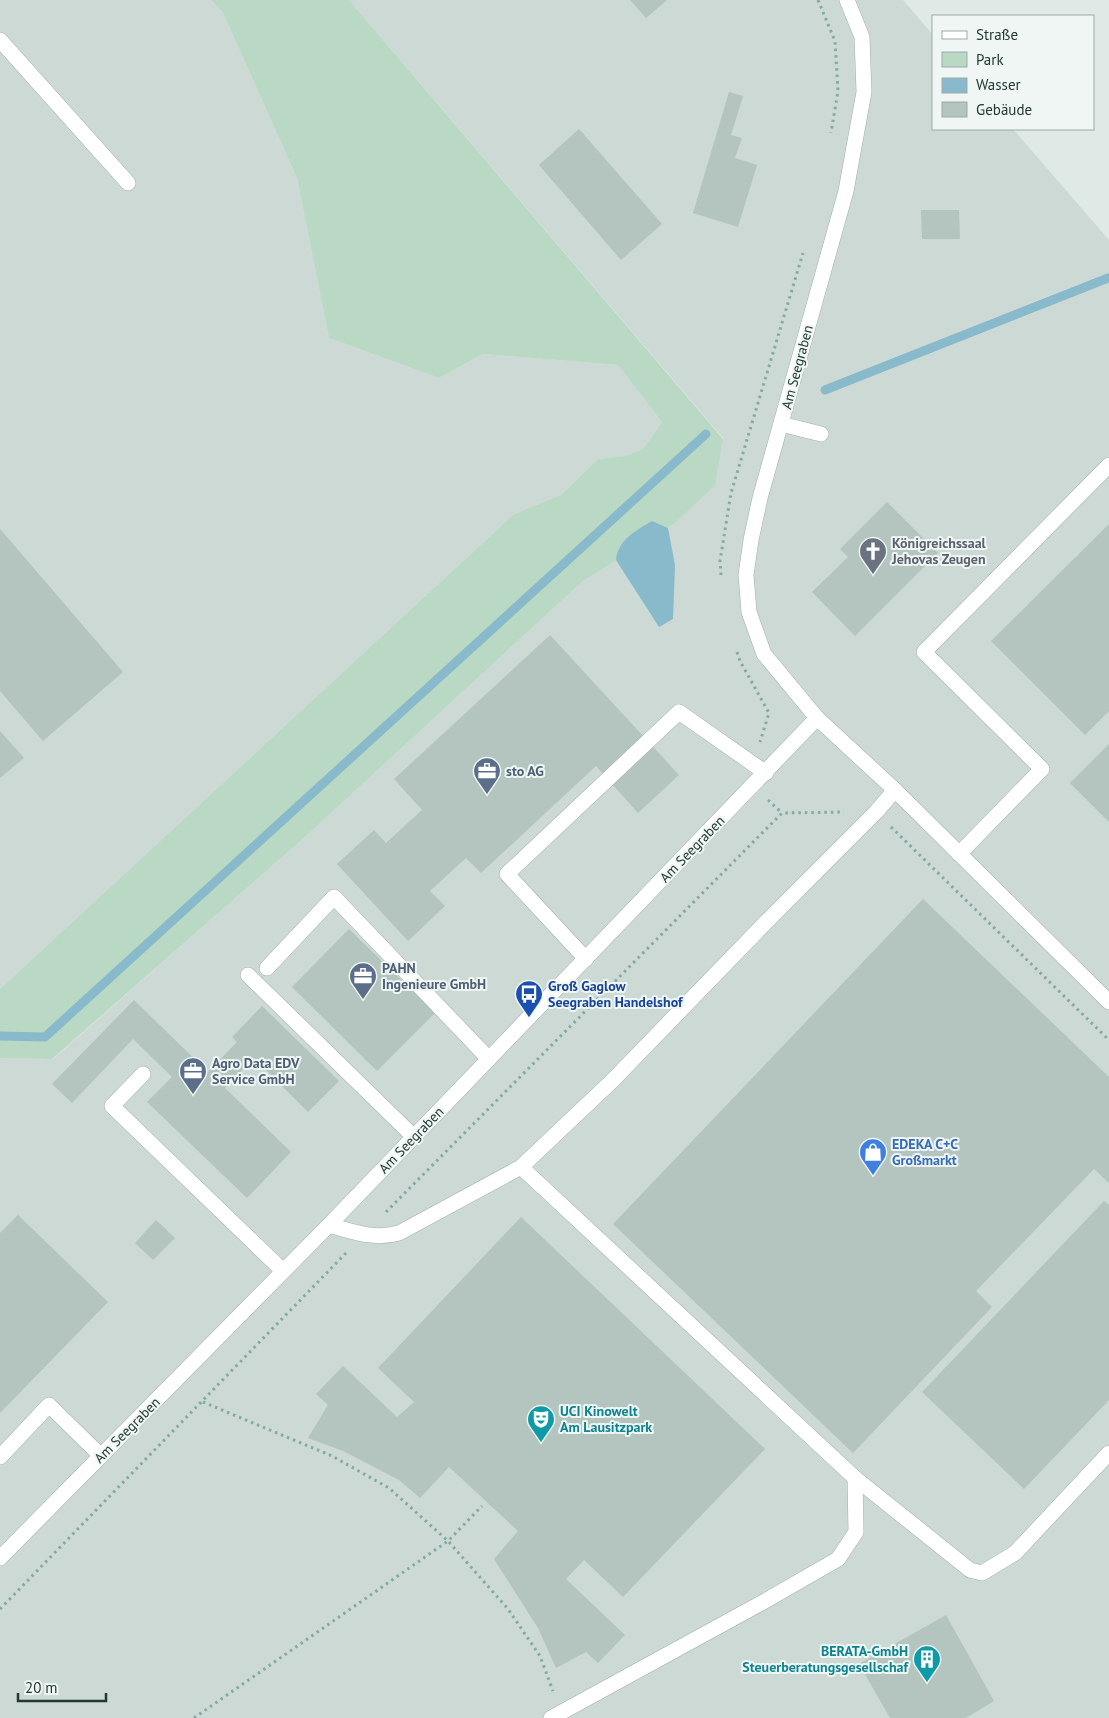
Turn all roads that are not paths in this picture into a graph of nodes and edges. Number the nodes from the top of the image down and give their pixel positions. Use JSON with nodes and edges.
{"nodes":[{"id":1,"x":848,"y":0,"type":"edge"},
{"id":2,"x":0,"y":40,"type":"edge"},
{"id":3,"x":128,"y":183,"type":"dead end"},
{"id":4,"x":781,"y":424,"type":"junction"},
{"id":5,"x":821,"y":434,"type":"dead end"},
{"id":6,"x":1109,"y":465,"type":"edge"},
{"id":7,"x":817,"y":718,"type":"junction"},
{"id":8,"x":766,"y":773,"type":"junction"},
{"id":9,"x":895,"y":790,"type":"junction"},
{"id":10,"x":959,"y":854,"type":"junction"},
{"id":11,"x":586,"y":959,"type":"junction"},
{"id":12,"x":267,"y":968,"type":"dead end"},
{"id":13,"x":248,"y":975,"type":"dead end"},
{"id":14,"x":1109,"y":1002,"type":"edge"},
{"id":15,"x":489,"y":1060,"type":"junction"},
{"id":16,"x":142,"y":1074,"type":"dead end"},
{"id":17,"x":414,"y":1137,"type":"junction"},
{"id":18,"x":520,"y":1167,"type":"junction"},
{"id":19,"x":329,"y":1225,"type":"junction"},
{"id":20,"x":283,"y":1271,"type":"junction"},
{"id":21,"x":1109,"y":1453,"type":"edge"},
{"id":22,"x":101,"y":1456,"type":"junction"},
{"id":23,"x":0,"y":1457,"type":"edge"},
{"id":24,"x":856,"y":1478,"type":"junction"},
{"id":25,"x":0,"y":1558,"type":"edge"},
{"id":26,"x":556,"y":1715,"type":"edge"}],
"edges":[{"from":1,"to":4,"type":"street","name":"Am Seegraben"},
{"from":2,"to":3,"type":"street"},
{"from":4,"to":5,"type":"street"},
{"from":4,"to":7,"type":"street","name":"Am Seegraben"},
{"from":6,"to":10,"type":"street"},
{"from":7,"to":8,"type":"street","name":"Am Seegraben"},
{"from":7,"to":9,"type":"street","name":"Am Seegraben"},
{"from":8,"to":11,"type":"street","name":"Am Seegraben"},
{"from":8,"to":11,"type":"street"},
{"from":9,"to":10,"type":"street","name":"Am Seegraben"},
{"from":9,"to":18,"type":"street"},
{"from":10,"to":14,"type":"street","name":"Am Seegraben"},
{"from":11,"to":15,"type":"street","name":"Am Seegraben"},
{"from":12,"to":15,"type":"street"},
{"from":13,"to":17,"type":"street"},
{"from":15,"to":17,"type":"street","name":"Am Seegraben"},
{"from":16,"to":20,"type":"street"},
{"from":17,"to":19,"type":"street","name":"Am Seegraben"},
{"from":18,"to":19,"type":"street"},
{"from":18,"to":24,"type":"street"},
{"from":19,"to":20,"type":"street","name":"Am Seegraben"},
{"from":20,"to":22,"type":"street","name":"Am Seegraben"},
{"from":21,"to":24,"type":"street"},
{"from":22,"to":23,"type":"street"},
{"from":22,"to":25,"type":"street","name":"Am Seegraben"},
{"from":24,"to":26,"type":"street"}]}
